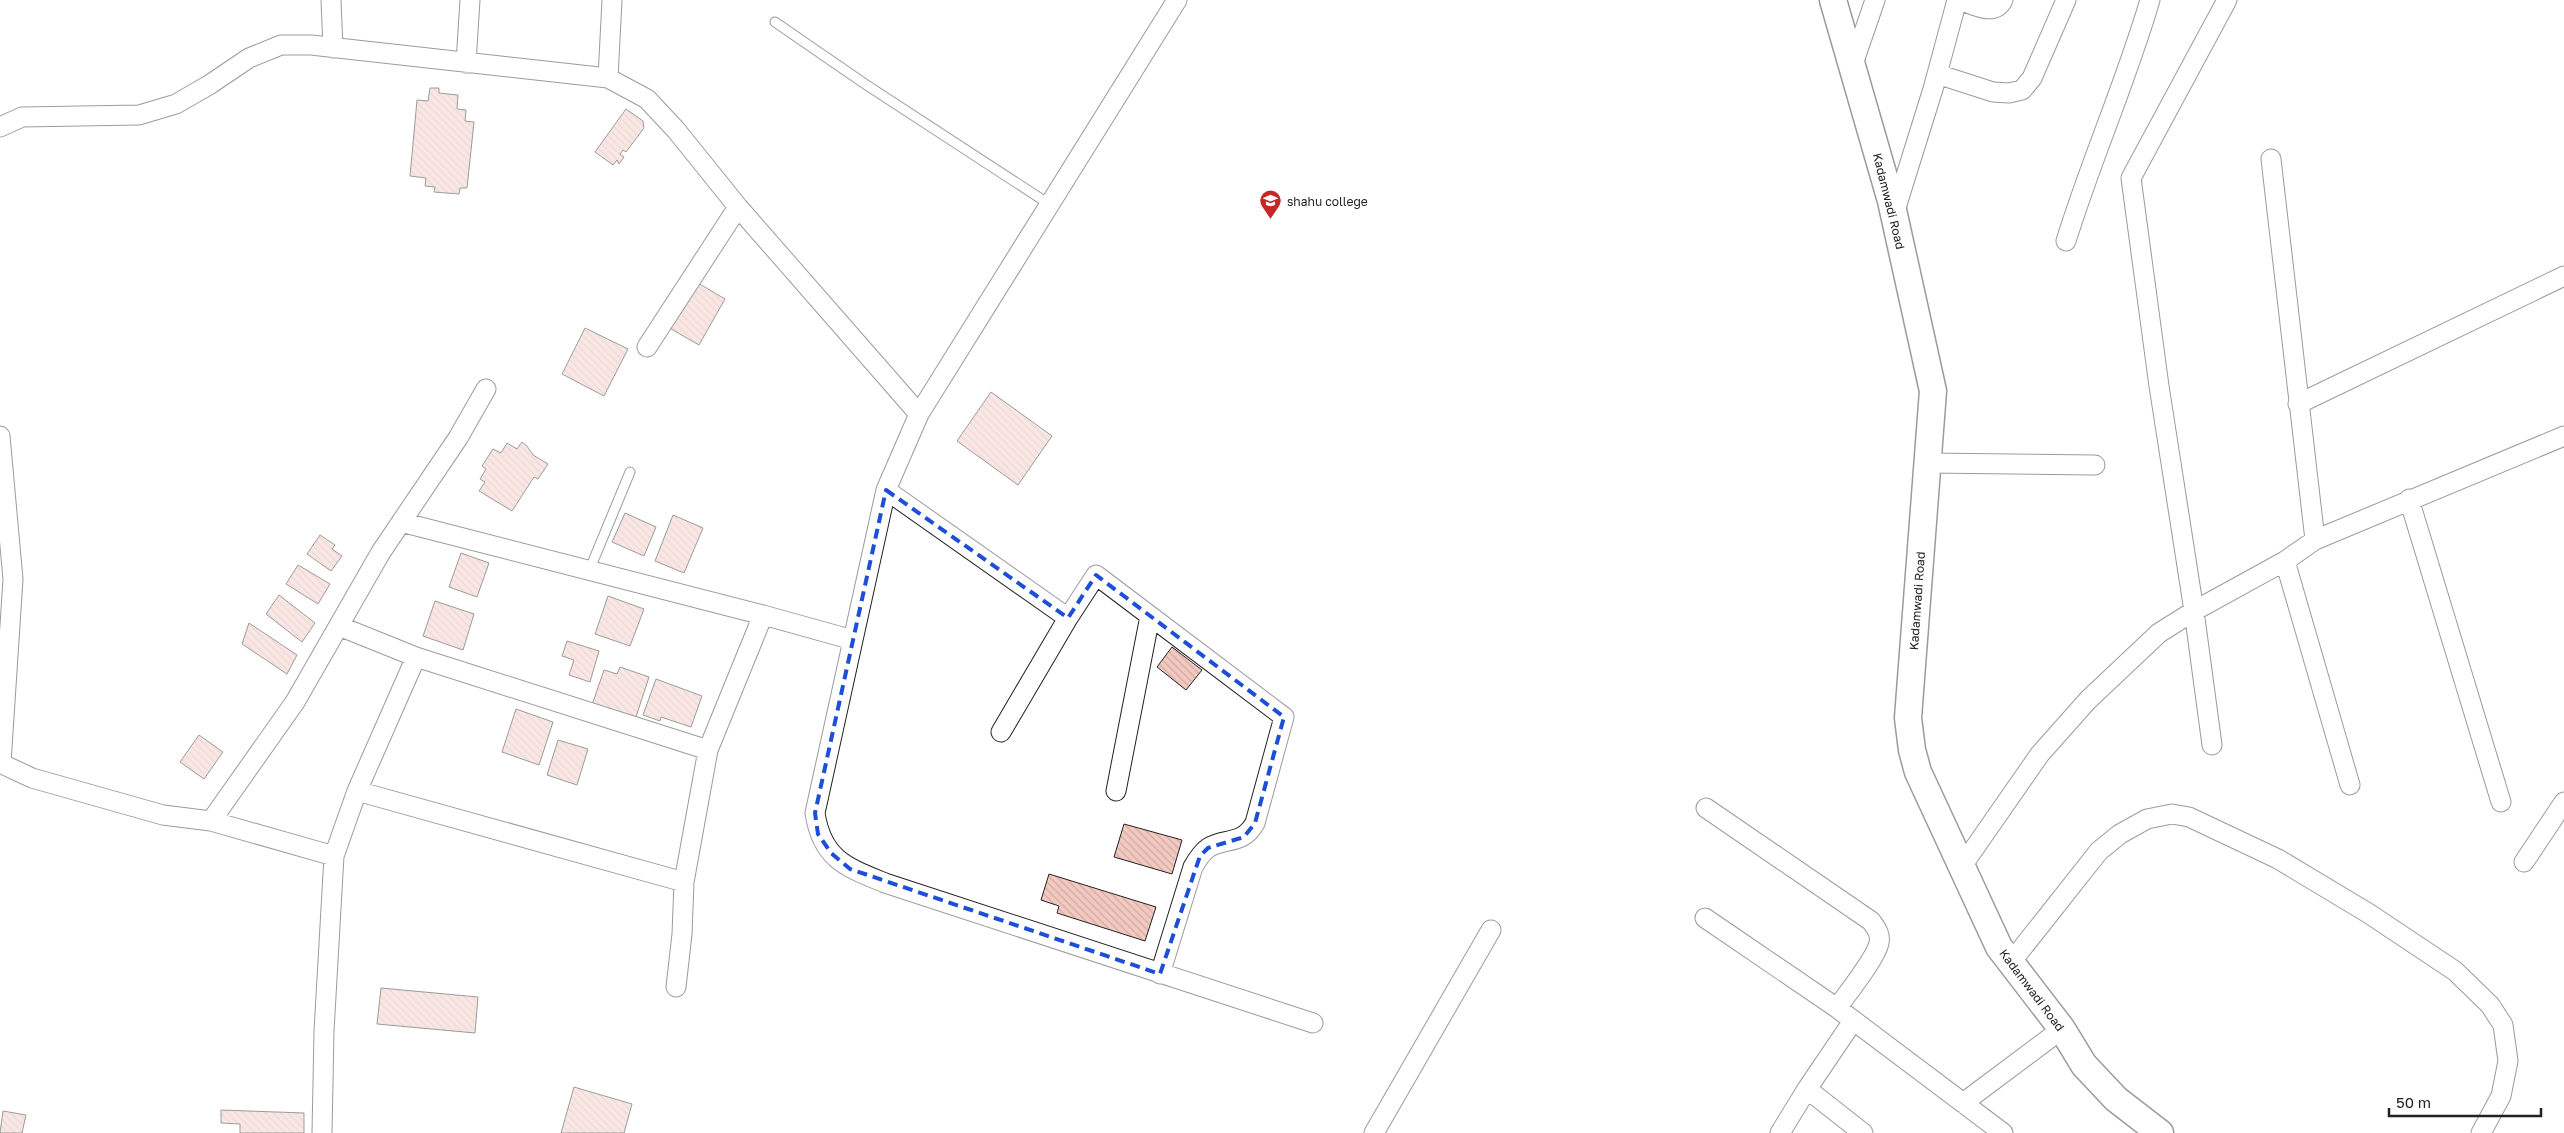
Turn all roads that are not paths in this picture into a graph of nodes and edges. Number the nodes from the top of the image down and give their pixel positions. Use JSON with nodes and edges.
{"nodes":[{"id":1,"x":331,"y":0,"type":"edge"},
{"id":2,"x":470,"y":0,"type":"edge"},
{"id":3,"x":612,"y":0,"type":"edge"},
{"id":4,"x":1177,"y":0,"type":"edge"},
{"id":5,"x":1833,"y":0,"type":"edge"},
{"id":6,"x":1875,"y":0,"type":"edge"},
{"id":7,"x":1959,"y":0,"type":"edge"},
{"id":8,"x":2003,"y":0,"type":"edge"},
{"id":9,"x":2066,"y":0,"type":"edge"},
{"id":10,"x":2150,"y":0,"type":"edge"},
{"id":11,"x":2228,"y":0,"type":"edge"},
{"id":12,"x":775,"y":22,"type":"dead end"},
{"id":13,"x":333,"y":48,"type":"junction"},
{"id":14,"x":466,"y":63,"type":"junction"},
{"id":15,"x":1852,"y":67,"type":"junction"},
{"id":16,"x":1936,"y":74,"type":"junction"},
{"id":17,"x":608,"y":78,"type":"junction"},
{"id":18,"x":0,"y":127,"type":"edge"},
{"id":19,"x":2270,"y":159,"type":"dead end"},
{"id":20,"x":1049,"y":204,"type":"junction"},
{"id":21,"x":738,"y":207,"type":"junction"},
{"id":22,"x":1894,"y":216,"type":"junction"},
{"id":23,"x":2066,"y":241,"type":"dead end"},
{"id":24,"x":2564,"y":276,"type":"edge"},
{"id":25,"x":647,"y":348,"type":"dead end"},
{"id":26,"x":486,"y":389,"type":"dead end"},
{"id":27,"x":2298,"y":404,"type":"junction"},
{"id":28,"x":919,"y":414,"type":"junction"},
{"id":29,"x":0,"y":436,"type":"edge"},
{"id":30,"x":2564,"y":436,"type":"edge"},
{"id":31,"x":1927,"y":463,"type":"junction"},
{"id":32,"x":2095,"y":465,"type":"dead end"},
{"id":33,"x":630,"y":472,"type":"dead end"},
{"id":34,"x":886,"y":490,"type":"junction"},
{"id":35,"x":2409,"y":499,"type":"junction"},
{"id":36,"x":401,"y":522,"type":"junction"},
{"id":37,"x":2315,"y":540,"type":"junction"},
{"id":38,"x":2284,"y":561,"type":"junction"},
{"id":39,"x":590,"y":571,"type":"junction"},
{"id":40,"x":2194,"y":611,"type":"junction"},
{"id":41,"x":763,"y":615,"type":"junction"},
{"id":42,"x":1150,"y":616,"type":"junction"},
{"id":43,"x":1068,"y":618,"type":"junction"},
{"id":44,"x":340,"y":626,"type":"junction"},
{"id":45,"x":853,"y":640,"type":"junction"},
{"id":46,"x":416,"y":657,"type":"junction"},
{"id":47,"x":1001,"y":732,"type":"dead end"},
{"id":48,"x":2212,"y":745,"type":"dead end"},
{"id":49,"x":708,"y":750,"type":"junction"},
{"id":50,"x":0,"y":763,"type":"edge"},
{"id":51,"x":2350,"y":785,"type":"dead end"},
{"id":52,"x":357,"y":791,"type":"junction"},
{"id":53,"x":1116,"y":791,"type":"dead end"},
{"id":54,"x":2502,"y":802,"type":"dead end"},
{"id":55,"x":2564,"y":802,"type":"edge"},
{"id":56,"x":1706,"y":808,"type":"dead end"},
{"id":57,"x":211,"y":821,"type":"junction"},
{"id":58,"x":334,"y":856,"type":"junction"},
{"id":59,"x":2524,"y":862,"type":"dead end"},
{"id":60,"x":1962,"y":866,"type":"junction"},
{"id":61,"x":684,"y":882,"type":"junction"},
{"id":62,"x":1705,"y":918,"type":"dead end"},
{"id":63,"x":1491,"y":930,"type":"dead end"},
{"id":64,"x":2012,"y":961,"type":"junction"},
{"id":65,"x":1160,"y":974,"type":"junction"},
{"id":66,"x":676,"y":987,"type":"dead end"},
{"id":67,"x":1837,"y":1008,"type":"junction"},
{"id":68,"x":1853,"y":1021,"type":"junction"},
{"id":69,"x":1313,"y":1023,"type":"dead end"},
{"id":70,"x":2062,"y":1029,"type":"junction"},
{"id":71,"x":1806,"y":1089,"type":"junction"},
{"id":72,"x":1964,"y":1103,"type":"junction"},
{"id":73,"x":322,"y":1133,"type":"edge"},
{"id":74,"x":1374,"y":1133,"type":"edge"},
{"id":75,"x":1780,"y":1133,"type":"edge"},
{"id":76,"x":1863,"y":1133,"type":"edge"},
{"id":77,"x":2003,"y":1133,"type":"edge"},
{"id":78,"x":2160,"y":1133,"type":"edge"},
{"id":79,"x":2481,"y":1133,"type":"edge"}],
"edges":[{"from":1,"to":13,"type":"street"},
{"from":2,"to":14,"type":"street"},
{"from":3,"to":17,"type":"street"},
{"from":4,"to":20,"type":"street"},
{"from":5,"to":15,"type":"street","name":"Kadamwadi Road"},
{"from":6,"to":15,"type":"street"},
{"from":7,"to":8,"type":"street"},
{"from":7,"to":16,"type":"street"},
{"from":9,"to":16,"type":"street"},
{"from":10,"to":23,"type":"street"},
{"from":11,"to":40,"type":"street"},
{"from":12,"to":20,"type":"lane"},
{"from":13,"to":14,"type":"street"},
{"from":13,"to":18,"type":"street"},
{"from":14,"to":17,"type":"street"},
{"from":15,"to":22,"type":"street","name":"Kadamwadi Road"},
{"from":16,"to":22,"type":"street"},
{"from":17,"to":21,"type":"street"},
{"from":19,"to":27,"type":"street"},
{"from":20,"to":28,"type":"street"},
{"from":21,"to":25,"type":"street"},
{"from":21,"to":28,"type":"street"},
{"from":22,"to":31,"type":"street","name":"Kadamwadi Road"},
{"from":24,"to":27,"type":"street"},
{"from":26,"to":36,"type":"street"},
{"from":27,"to":37,"type":"street"},
{"from":28,"to":34,"type":"street"},
{"from":29,"to":50,"type":"street"},
{"from":30,"to":35,"type":"street"},
{"from":31,"to":32,"type":"street"},
{"from":31,"to":60,"type":"street","name":"Kadamwadi Road"},
{"from":33,"to":39,"type":"lane"},
{"from":34,"to":43,"type":"street"},
{"from":34,"to":45,"type":"street"},
{"from":35,"to":37,"type":"street"},
{"from":35,"to":54,"type":"street"},
{"from":36,"to":39,"type":"street"},
{"from":36,"to":44,"type":"street"},
{"from":37,"to":38,"type":"street"},
{"from":38,"to":40,"type":"street"},
{"from":38,"to":51,"type":"street"},
{"from":39,"to":41,"type":"street"},
{"from":40,"to":48,"type":"street"},
{"from":40,"to":60,"type":"street"},
{"from":41,"to":45,"type":"street"},
{"from":41,"to":49,"type":"street"},
{"from":42,"to":43,"type":"street"},
{"from":42,"to":53,"type":"street"},
{"from":42,"to":65,"type":"street"},
{"from":43,"to":47,"type":"street"},
{"from":44,"to":46,"type":"street"},
{"from":44,"to":57,"type":"street"},
{"from":45,"to":65,"type":"street"},
{"from":46,"to":49,"type":"street"},
{"from":46,"to":52,"type":"street"},
{"from":49,"to":61,"type":"street"},
{"from":50,"to":57,"type":"street"},
{"from":52,"to":58,"type":"street"},
{"from":52,"to":61,"type":"street"},
{"from":55,"to":59,"type":"street"},
{"from":56,"to":67,"type":"street"},
{"from":57,"to":58,"type":"street"},
{"from":58,"to":73,"type":"street"},
{"from":60,"to":64,"type":"street","name":"Kadamwadi Road"},
{"from":61,"to":66,"type":"street"},
{"from":62,"to":67,"type":"street"},
{"from":63,"to":74,"type":"street"},
{"from":64,"to":70,"type":"street","name":"Kadamwadi Road"},
{"from":64,"to":79,"type":"street"},
{"from":65,"to":69,"type":"street"},
{"from":67,"to":68,"type":"street"},
{"from":68,"to":71,"type":"street"},
{"from":68,"to":72,"type":"street"},
{"from":70,"to":72,"type":"street"},
{"from":70,"to":78,"type":"street","name":"Kadamwadi Road"},
{"from":71,"to":75,"type":"street"},
{"from":71,"to":76,"type":"street"},
{"from":72,"to":77,"type":"street"}]}
